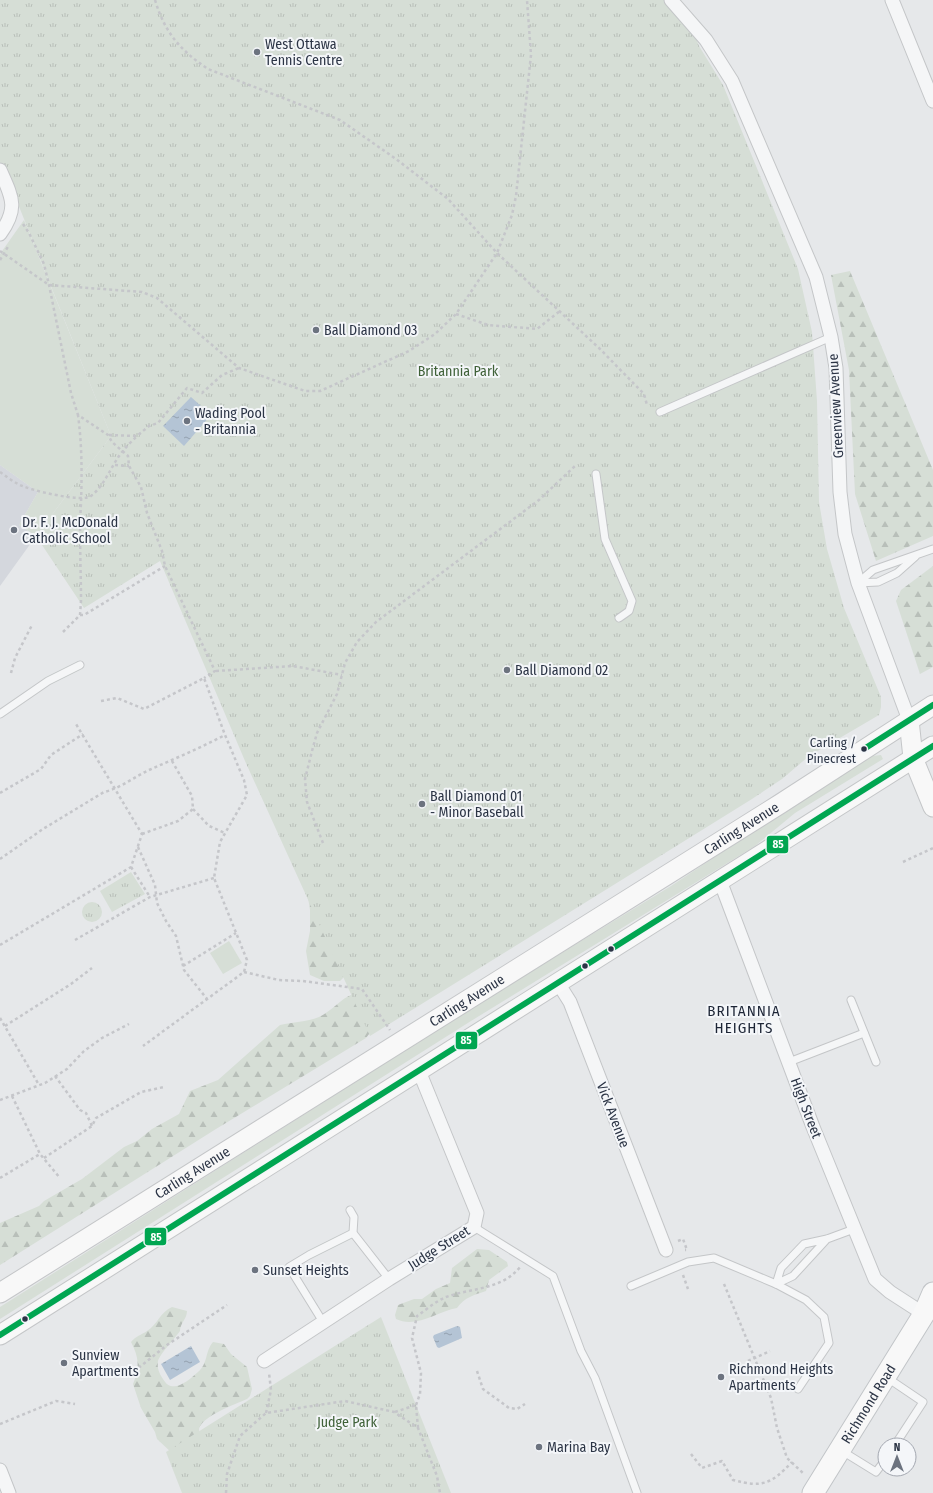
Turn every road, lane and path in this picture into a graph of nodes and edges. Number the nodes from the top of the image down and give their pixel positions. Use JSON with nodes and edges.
{"nodes":[{"id":1,"x":155,"y":0,"type":"edge"},
{"id":2,"x":527,"y":0,"type":"edge"},
{"id":3,"x":671,"y":0,"type":"edge"},
{"id":4,"x":892,"y":0,"type":"edge"},
{"id":5,"x":933,"y":101,"type":"edge"},
{"id":6,"x":0,"y":170,"type":"edge"},
{"id":7,"x":23,"y":224,"type":"dead end"},
{"id":8,"x":0,"y":234,"type":"edge"},
{"id":9,"x":0,"y":251,"type":"edge"},
{"id":10,"x":497,"y":253,"type":"junction"},
{"id":11,"x":50,"y":285,"type":"junction"},
{"id":12,"x":560,"y":311,"type":"junction"},
{"id":13,"x":456,"y":314,"type":"junction"},
{"id":14,"x":830,"y":338,"type":"junction"},
{"id":15,"x":239,"y":368,"type":"junction"},
{"id":16,"x":647,"y":405,"type":"dead end"},
{"id":17,"x":660,"y":412,"type":"dead end"},
{"id":18,"x":78,"y":415,"type":"junction"},
{"id":19,"x":108,"y":435,"type":"junction"},
{"id":20,"x":137,"y":436,"type":"junction"},
{"id":21,"x":122,"y":452,"type":"junction"},
{"id":22,"x":115,"y":465,"type":"junction"},
{"id":23,"x":576,"y":465,"type":"dead end"},
{"id":24,"x":129,"y":466,"type":"junction"},
{"id":25,"x":0,"y":472,"type":"edge"},
{"id":26,"x":596,"y":474,"type":"dead end"},
{"id":27,"x":81,"y":499,"type":"junction"},
{"id":28,"x":933,"y":549,"type":"edge"},
{"id":29,"x":917,"y":556,"type":"junction"},
{"id":30,"x":165,"y":566,"type":"junction"},
{"id":31,"x":858,"y":583,"type":"junction"},
{"id":32,"x":80,"y":615,"type":"junction"},
{"id":33,"x":619,"y":618,"type":"dead end"},
{"id":34,"x":32,"y":625,"type":"dead end"},
{"id":35,"x":63,"y":632,"type":"dead end"},
{"id":36,"x":80,"y":665,"type":"dead end"},
{"id":37,"x":215,"y":671,"type":"junction"},
{"id":38,"x":11,"y":673,"type":"dead end"},
{"id":39,"x":342,"y":675,"type":"junction"},
{"id":40,"x":204,"y":678,"type":"junction"},
{"id":41,"x":102,"y":701,"type":"dead end"},
{"id":42,"x":933,"y":705,"type":"edge"},
{"id":43,"x":0,"y":714,"type":"edge"},
{"id":44,"x":909,"y":720,"type":"junction"},
{"id":45,"x":76,"y":724,"type":"dead end"},
{"id":46,"x":83,"y":734,"type":"junction"},
{"id":47,"x":225,"y":735,"type":"junction"},
{"id":48,"x":933,"y":747,"type":"edge"},
{"id":49,"x":913,"y":758,"type":"junction"},
{"id":50,"x":172,"y":761,"type":"junction"},
{"id":51,"x":116,"y":789,"type":"junction"},
{"id":52,"x":0,"y":793,"type":"edge"},
{"id":53,"x":933,"y":807,"type":"edge"},
{"id":54,"x":193,"y":810,"type":"junction"},
{"id":55,"x":225,"y":833,"type":"junction"},
{"id":56,"x":142,"y":834,"type":"junction"},
{"id":57,"x":323,"y":843,"type":"dead end"},
{"id":58,"x":138,"y":846,"type":"junction"},
{"id":59,"x":933,"y":848,"type":"edge"},
{"id":60,"x":0,"y":859,"type":"edge"},
{"id":61,"x":903,"y":862,"type":"dead end"},
{"id":62,"x":131,"y":867,"type":"junction"},
{"id":63,"x":214,"y":878,"type":"junction"},
{"id":64,"x":719,"y":878,"type":"junction"},
{"id":65,"x":156,"y":894,"type":"junction"},
{"id":66,"x":150,"y":896,"type":"junction"},
{"id":67,"x":236,"y":933,"type":"junction"},
{"id":68,"x":74,"y":940,"type":"dead end"},
{"id":69,"x":0,"y":945,"type":"edge"},
{"id":70,"x":183,"y":966,"type":"junction"},
{"id":71,"x":92,"y":968,"type":"dead end"},
{"id":72,"x":244,"y":972,"type":"junction"},
{"id":73,"x":558,"y":983,"type":"junction"},
{"id":74,"x":207,"y":999,"type":"junction"},
{"id":75,"x":851,"y":1000,"type":"dead end"},
{"id":76,"x":0,"y":1018,"type":"edge"},
{"id":77,"x":129,"y":1024,"type":"dead end"},
{"id":78,"x":5,"y":1026,"type":"junction"},
{"id":79,"x":390,"y":1030,"type":"dead end"},
{"id":80,"x":864,"y":1033,"type":"junction"},
{"id":81,"x":143,"y":1046,"type":"dead end"},
{"id":82,"x":789,"y":1062,"type":"junction"},
{"id":83,"x":876,"y":1062,"type":"dead end"},
{"id":84,"x":419,"y":1071,"type":"junction"},
{"id":85,"x":55,"y":1076,"type":"junction"},
{"id":86,"x":39,"y":1085,"type":"junction"},
{"id":87,"x":164,"y":1087,"type":"dead end"},
{"id":88,"x":12,"y":1096,"type":"junction"},
{"id":89,"x":0,"y":1100,"type":"edge"},
{"id":90,"x":92,"y":1126,"type":"junction"},
{"id":91,"x":40,"y":1154,"type":"junction"},
{"id":92,"x":44,"y":1158,"type":"junction"},
{"id":93,"x":0,"y":1178,"type":"edge"},
{"id":94,"x":60,"y":1178,"type":"dead end"},
{"id":95,"x":350,"y":1210,"type":"dead end"},
{"id":96,"x":474,"y":1227,"type":"junction"},
{"id":97,"x":854,"y":1229,"type":"junction"},
{"id":98,"x":353,"y":1233,"type":"junction"},
{"id":99,"x":827,"y":1239,"type":"junction"},
{"id":100,"x":666,"y":1250,"type":"dead end"},
{"id":101,"x":526,"y":1258,"type":"junction"},
{"id":102,"x":389,"y":1279,"type":"junction"},
{"id":103,"x":724,"y":1284,"type":"dead end"},
{"id":104,"x":776,"y":1284,"type":"junction"},
{"id":105,"x":631,"y":1286,"type":"dead end"},
{"id":106,"x":0,"y":1293,"type":"edge"},
{"id":107,"x":933,"y":1293,"type":"edge"},
{"id":108,"x":227,"y":1305,"type":"dead end"},
{"id":109,"x":928,"y":1308,"type":"edge"},
{"id":110,"x":323,"y":1322,"type":"junction"},
{"id":111,"x":0,"y":1335,"type":"edge"},
{"id":112,"x":770,"y":1351,"type":"dead end"},
{"id":113,"x":755,"y":1359,"type":"junction"},
{"id":114,"x":264,"y":1361,"type":"joint"},
{"id":115,"x":748,"y":1361,"type":"dead end"},
{"id":116,"x":477,"y":1371,"type":"dead end"},
{"id":117,"x":123,"y":1372,"type":"dead end"},
{"id":118,"x":885,"y":1376,"type":"junction"},
{"id":119,"x":798,"y":1389,"type":"dead end"},
{"id":120,"x":75,"y":1404,"type":"dead end"},
{"id":121,"x":416,"y":1404,"type":"junction"},
{"id":122,"x":525,"y":1404,"type":"dead end"},
{"id":123,"x":394,"y":1412,"type":"junction"},
{"id":124,"x":266,"y":1414,"type":"junction"},
{"id":125,"x":0,"y":1424,"type":"edge"},
{"id":126,"x":418,"y":1428,"type":"junction"},
{"id":127,"x":900,"y":1437,"type":"edge"},
{"id":128,"x":840,"y":1450,"type":"junction"},
{"id":129,"x":691,"y":1454,"type":"dead end"},
{"id":130,"x":792,"y":1462,"type":"junction"},
{"id":131,"x":0,"y":1470,"type":"edge"},
{"id":132,"x":877,"y":1471,"type":"edge"},
{"id":133,"x":810,"y":1484,"type":"edge"},
{"id":134,"x":9,"y":1493,"type":"edge"},
{"id":135,"x":226,"y":1493,"type":"edge"},
{"id":136,"x":440,"y":1493,"type":"edge"},
{"id":137,"x":637,"y":1493,"type":"edge"}],
"edges":[{"from":1,"to":10,"type":"path"},
{"from":2,"to":10,"type":"path"},
{"from":3,"to":14,"type":"street","name":"Greenview Avenue"},
{"from":4,"to":5,"type":"street"},
{"from":6,"to":8,"type":"street"},
{"from":7,"to":11,"type":"path"},
{"from":9,"to":11,"type":"path"},
{"from":10,"to":12,"type":"path"},
{"from":10,"to":13,"type":"path"},
{"from":11,"to":15,"type":"path"},
{"from":11,"to":18,"type":"path"},
{"from":12,"to":13,"type":"path"},
{"from":12,"to":16,"type":"path"},
{"from":13,"to":15,"type":"path"},
{"from":14,"to":17,"type":"lane"},
{"from":14,"to":31,"type":"street","name":"Greenview Avenue"},
{"from":15,"to":20,"type":"path"},
{"from":18,"to":19,"type":"path"},
{"from":18,"to":27,"type":"path"},
{"from":19,"to":20,"type":"path"},
{"from":19,"to":21,"type":"path"},
{"from":20,"to":21,"type":"path"},
{"from":21,"to":22,"type":"path"},
{"from":21,"to":24,"type":"path"},
{"from":22,"to":24,"type":"path"},
{"from":22,"to":27,"type":"path"},
{"from":23,"to":39,"type":"path"},
{"from":24,"to":30,"type":"path"},
{"from":25,"to":27,"type":"path"},
{"from":26,"to":33,"type":"lane"},
{"from":27,"to":32,"type":"path"},
{"from":28,"to":29,"type":"lane"},
{"from":29,"to":31,"type":"lane"},
{"from":29,"to":31,"type":"lane"},
{"from":30,"to":32,"type":"path"},
{"from":30,"to":37,"type":"path"},
{"from":31,"to":44,"type":"street","name":"Greenview Avenue"},
{"from":32,"to":35,"type":"path"},
{"from":34,"to":38,"type":"path"},
{"from":36,"to":43,"type":"lane"},
{"from":37,"to":39,"type":"path"},
{"from":37,"to":40,"type":"path"},
{"from":39,"to":57,"type":"path"},
{"from":40,"to":41,"type":"path"},
{"from":40,"to":47,"type":"path"},
{"from":42,"to":44,"type":"main road","name":"Carling Avenue"},
{"from":44,"to":48,"type":"main road"},
{"from":44,"to":49,"type":"main road"},
{"from":44,"to":106,"type":"main road","name":"Carling Avenue"},
{"from":45,"to":46,"type":"path"},
{"from":46,"to":51,"type":"path"},
{"from":46,"to":52,"type":"path"},
{"from":47,"to":50,"type":"path"},
{"from":47,"to":55,"type":"path"},
{"from":48,"to":49,"type":"main road"},
{"from":49,"to":53,"type":"main road"},
{"from":49,"to":64,"type":"main road"},
{"from":50,"to":51,"type":"path"},
{"from":50,"to":54,"type":"path"},
{"from":51,"to":56,"type":"path"},
{"from":51,"to":60,"type":"path"},
{"from":54,"to":55,"type":"path"},
{"from":54,"to":56,"type":"path"},
{"from":55,"to":63,"type":"path"},
{"from":56,"to":58,"type":"path"},
{"from":58,"to":62,"type":"path"},
{"from":58,"to":65,"type":"path"},
{"from":59,"to":61,"type":"path"},
{"from":62,"to":66,"type":"path"},
{"from":62,"to":69,"type":"path"},
{"from":63,"to":65,"type":"path"},
{"from":63,"to":67,"type":"path"},
{"from":64,"to":73,"type":"main road"},
{"from":64,"to":82,"type":"street","name":"High Street"},
{"from":65,"to":66,"type":"path"},
{"from":65,"to":70,"type":"path"},
{"from":66,"to":68,"type":"path"},
{"from":67,"to":70,"type":"path"},
{"from":67,"to":72,"type":"path"},
{"from":70,"to":74,"type":"path"},
{"from":71,"to":78,"type":"path"},
{"from":72,"to":74,"type":"path"},
{"from":72,"to":79,"type":"path"},
{"from":73,"to":84,"type":"main road"},
{"from":73,"to":100,"type":"street","name":"Vick Avenue"},
{"from":74,"to":81,"type":"path"},
{"from":75,"to":80,"type":"lane"},
{"from":76,"to":78,"type":"path"},
{"from":77,"to":85,"type":"path"},
{"from":78,"to":86,"type":"path"},
{"from":80,"to":82,"type":"lane"},
{"from":80,"to":83,"type":"lane"},
{"from":82,"to":97,"type":"street","name":"High Street"},
{"from":84,"to":96,"type":"street","name":"Judge Street"},
{"from":84,"to":111,"type":"main road"},
{"from":85,"to":86,"type":"path"},
{"from":85,"to":90,"type":"path"},
{"from":86,"to":88,"type":"path"},
{"from":87,"to":90,"type":"path"},
{"from":88,"to":89,"type":"path"},
{"from":88,"to":91,"type":"path"},
{"from":90,"to":92,"type":"path"},
{"from":91,"to":92,"type":"path"},
{"from":91,"to":93,"type":"path"},
{"from":92,"to":94,"type":"path"},
{"from":95,"to":98,"type":"lane"},
{"from":96,"to":101,"type":"lane"},
{"from":96,"to":102,"type":"street","name":"Judge Street"},
{"from":97,"to":99,"type":"lane"},
{"from":97,"to":109,"type":"street","name":"High Street"},
{"from":98,"to":102,"type":"lane"},
{"from":98,"to":110,"type":"lane"},
{"from":99,"to":104,"type":"lane"},
{"from":99,"to":104,"type":"lane"},
{"from":101,"to":121,"type":"path"},
{"from":101,"to":137,"type":"lane"},
{"from":102,"to":110,"type":"street","name":"Judge Street"},
{"from":103,"to":113,"type":"path"},
{"from":104,"to":105,"type":"lane"},
{"from":104,"to":119,"type":"lane"},
{"from":107,"to":109,"type":"main road","name":"Richmond Road"},
{"from":108,"to":117,"type":"path"},
{"from":109,"to":118,"type":"main road","name":"Richmond Road"},
{"from":110,"to":114,"type":"street","name":"Judge Street"},
{"from":112,"to":113,"type":"path"},
{"from":113,"to":115,"type":"path"},
{"from":113,"to":130,"type":"path"},
{"from":114,"to":124,"type":"path"},
{"from":116,"to":122,"type":"path"},
{"from":118,"to":127,"type":"lane"},
{"from":118,"to":128,"type":"main road","name":"Richmond Road"},
{"from":120,"to":125,"type":"path"},
{"from":121,"to":123,"type":"path"},
{"from":121,"to":126,"type":"path"},
{"from":123,"to":124,"type":"path"},
{"from":123,"to":126,"type":"path"},
{"from":124,"to":135,"type":"path"},
{"from":126,"to":136,"type":"path"},
{"from":128,"to":132,"type":"lane"},
{"from":128,"to":133,"type":"main road","name":"Richmond Road"},
{"from":129,"to":130,"type":"path"},
{"from":130,"to":133,"type":"path"},
{"from":131,"to":134,"type":"street"}]}
